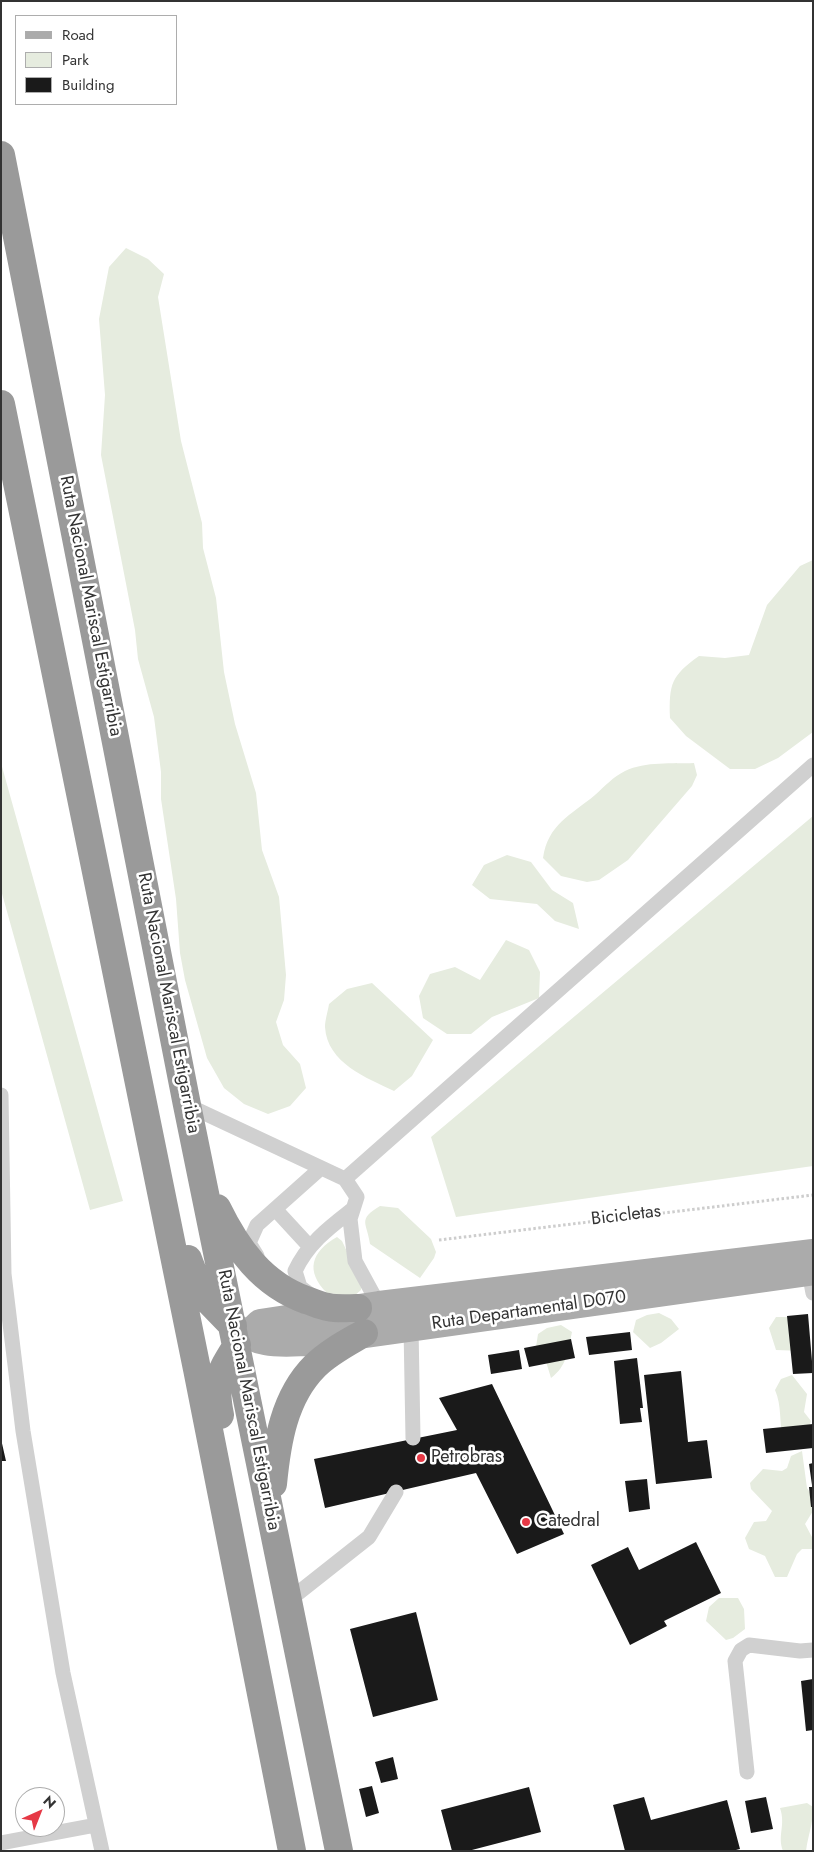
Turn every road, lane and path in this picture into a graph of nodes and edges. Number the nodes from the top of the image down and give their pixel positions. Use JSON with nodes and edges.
{"nodes":[{"id":1,"x":1,"y":155,"type":"edge"},
{"id":2,"x":1,"y":404,"type":"edge"},
{"id":3,"x":813,"y":765,"type":"edge"},
{"id":4,"x":109,"y":935,"type":"junction"},
{"id":5,"x":1,"y":1095,"type":"edge"},
{"id":6,"x":187,"y":1105,"type":"junction"},
{"id":7,"x":322,"y":1168,"type":"junction"},
{"id":8,"x":202,"y":1178,"type":"junction"},
{"id":9,"x":345,"y":1179,"type":"junction"},
{"id":10,"x":813,"y":1195,"type":"edge"},
{"id":11,"x":3,"y":1199,"type":"edge"},
{"id":12,"x":275,"y":1209,"type":"junction"},
{"id":13,"x":353,"y":1209,"type":"junction"},
{"id":14,"x":439,"y":1240,"type":"dead end"},
{"id":15,"x":310,"y":1246,"type":"junction"},
{"id":16,"x":812,"y":1273,"type":"edge"},
{"id":17,"x":295,"y":1296,"type":"junction"},
{"id":18,"x":327,"y":1307,"type":"junction"},
{"id":19,"x":367,"y":1315,"type":"junction"},
{"id":20,"x":411,"y":1327,"type":"junction"},
{"id":21,"x":238,"y":1335,"type":"junction"},
{"id":22,"x":413,"y":1438,"type":"dead end"},
{"id":23,"x":396,"y":1492,"type":"dead end"},
{"id":24,"x":270,"y":1513,"type":"junction"},
{"id":25,"x":288,"y":1601,"type":"junction"},
{"id":26,"x":250,"y":1642,"type":"junction"},
{"id":27,"x":813,"y":1650,"type":"edge"},
{"id":28,"x":747,"y":1772,"type":"dead end"},
{"id":29,"x":96,"y":1825,"type":"junction"},
{"id":30,"x":1,"y":1843,"type":"edge"},
{"id":31,"x":102,"y":1851,"type":"edge"},
{"id":32,"x":292,"y":1851,"type":"edge"},
{"id":33,"x":339,"y":1851,"type":"edge"}],
"edges":[{"from":1,"to":6,"type":"highway","name":"Ruta Nacional Mariscal Estigarribia"},
{"from":2,"to":4,"type":"highway"},
{"from":3,"to":9,"type":"lane"},
{"from":4,"to":21,"type":"highway"},
{"from":4,"to":26,"type":"highway"},
{"from":5,"to":11,"type":"lane"},
{"from":6,"to":7,"type":"lane"},
{"from":6,"to":8,"type":"highway","name":"Ruta Nacional Mariscal Estigarribia"},
{"from":7,"to":9,"type":"lane"},
{"from":7,"to":12,"type":"lane"},
{"from":8,"to":17,"type":"highway"},
{"from":8,"to":21,"type":"highway","name":"Ruta Nacional Mariscal Estigarribia"},
{"from":9,"to":13,"type":"lane"},
{"from":10,"to":14,"type":"path","name":"Bicicletas"},
{"from":11,"to":29,"type":"lane"},
{"from":12,"to":15,"type":"lane"},
{"from":12,"to":17,"type":"lane"},
{"from":13,"to":15,"type":"lane"},
{"from":13,"to":19,"type":"lane"},
{"from":15,"to":18,"type":"lane"},
{"from":16,"to":19,"type":"main road","name":"Ruta Departamental D070"},
{"from":16,"to":20,"type":"main road","name":"Ruta Departamental D070"},
{"from":17,"to":18,"type":"highway"},
{"from":18,"to":19,"type":"highway"},
{"from":19,"to":20,"type":"main road","name":"Ruta Departamental D070"},
{"from":19,"to":21,"type":"main road","name":"Ruta Departamental D070"},
{"from":19,"to":24,"type":"highway"},
{"from":20,"to":22,"type":"lane"},
{"from":21,"to":24,"type":"highway","name":"Ruta Nacional Mariscal Estigarribia"},
{"from":21,"to":26,"type":"highway"},
{"from":23,"to":25,"type":"lane"},
{"from":24,"to":25,"type":"highway","name":"Ruta Nacional Mariscal Estigarribia"},
{"from":25,"to":33,"type":"highway","name":"Ruta Nacional Mariscal Estigarribia"},
{"from":26,"to":32,"type":"highway"},
{"from":27,"to":28,"type":"lane"},
{"from":29,"to":30,"type":"lane"},
{"from":29,"to":31,"type":"lane"}]}
